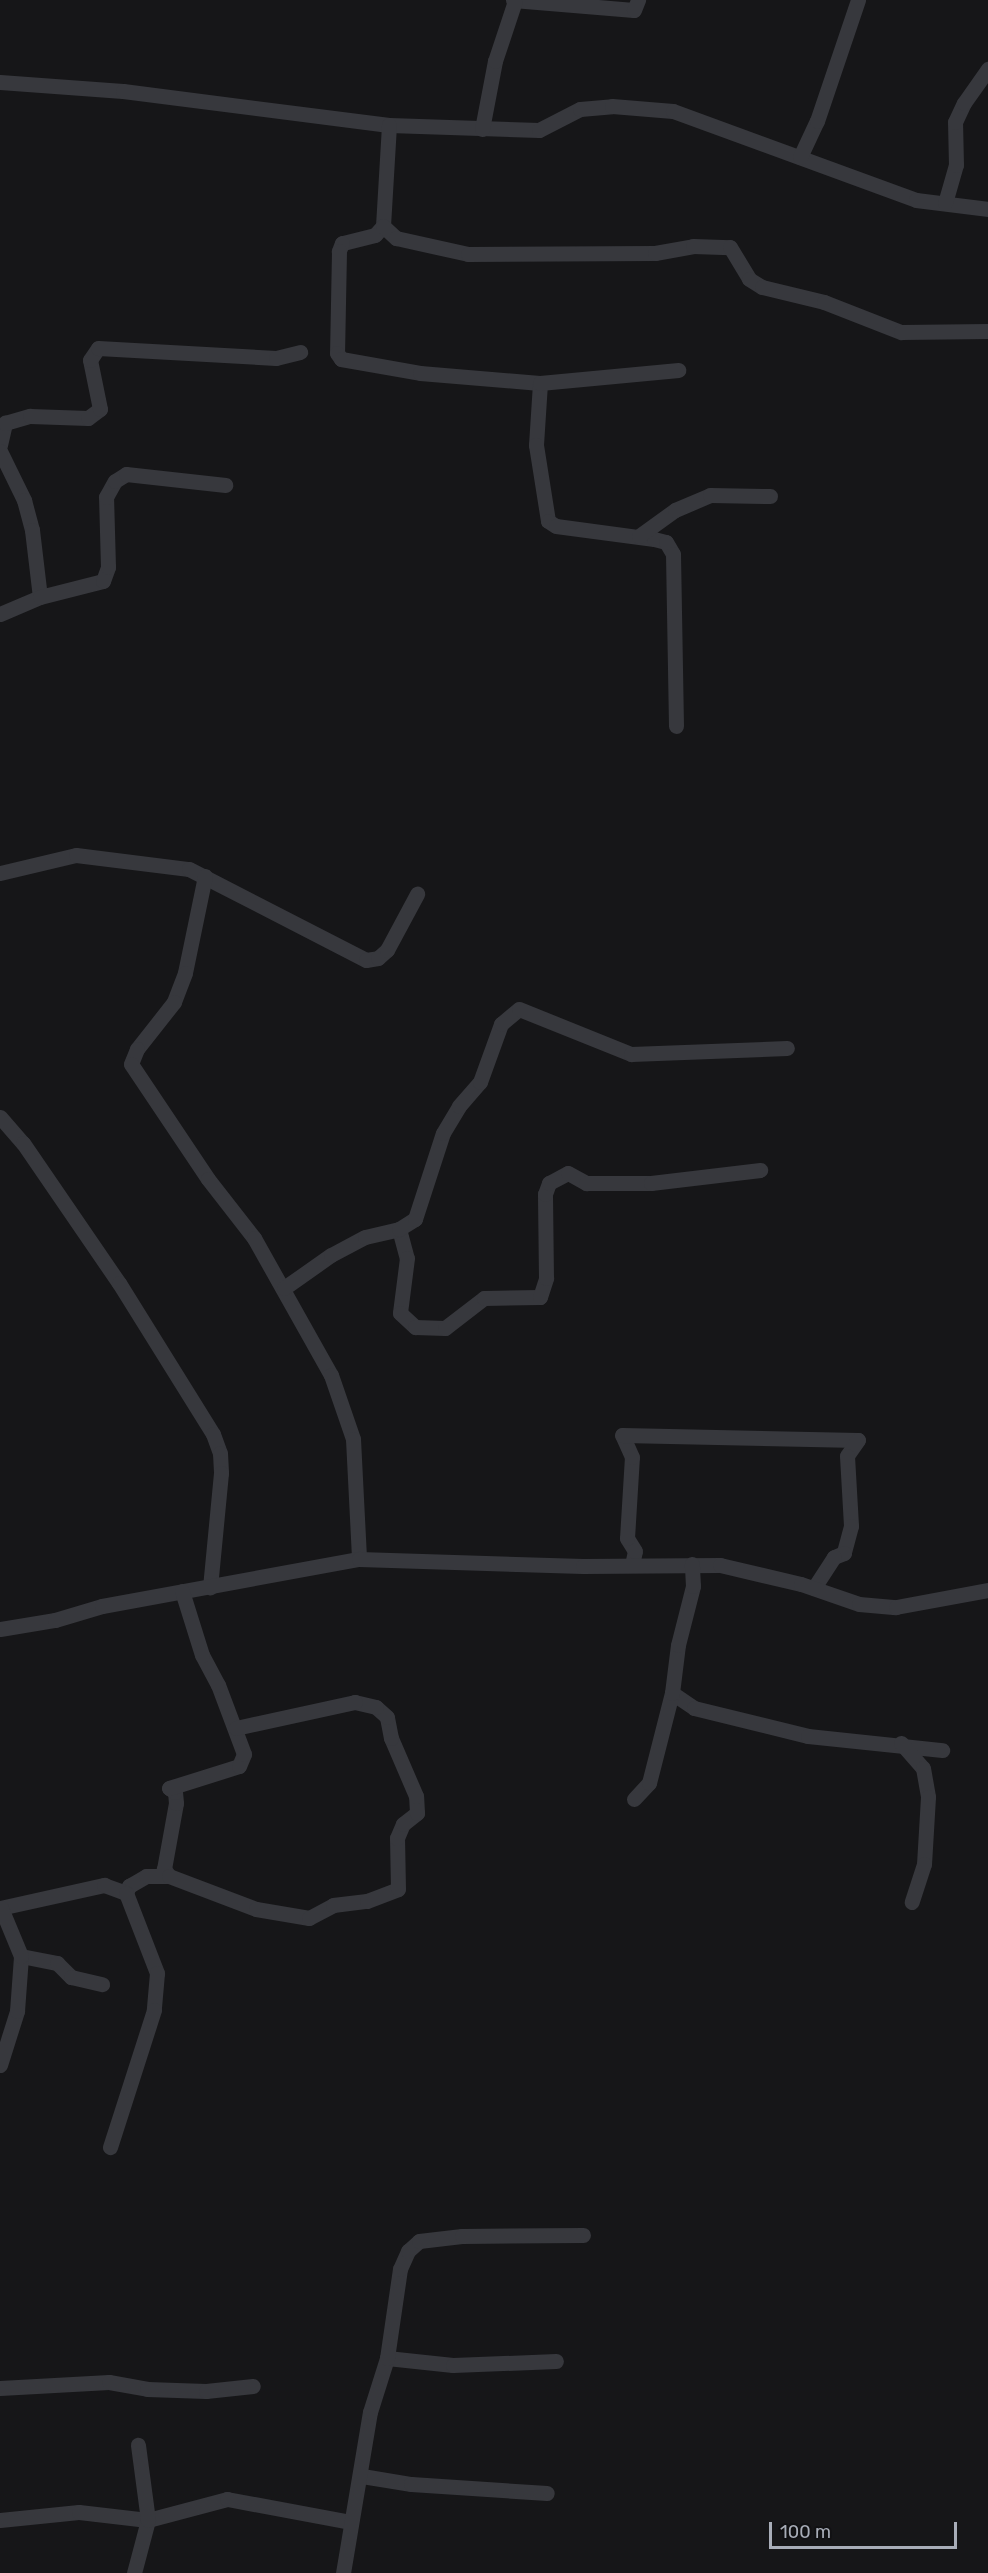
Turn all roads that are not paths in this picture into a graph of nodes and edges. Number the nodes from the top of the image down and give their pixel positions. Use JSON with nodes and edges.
{"nodes":[{"id":1,"x":514,"y":0,"type":"edge"},
{"id":2,"x":638,"y":0,"type":"edge"},
{"id":3,"x":858,"y":0,"type":"edge"},
{"id":4,"x":988,"y":69,"type":"edge"},
{"id":5,"x":0,"y":82,"type":"edge"},
{"id":6,"x":389,"y":125,"type":"junction"},
{"id":7,"x":482,"y":129,"type":"junction"},
{"id":8,"x":800,"y":157,"type":"junction"},
{"id":9,"x":945,"y":203,"type":"junction"},
{"id":10,"x":988,"y":209,"type":"edge"},
{"id":11,"x":383,"y":226,"type":"junction"},
{"id":12,"x":988,"y":331,"type":"edge"},
{"id":13,"x":300,"y":352,"type":"dead end"},
{"id":14,"x":678,"y":370,"type":"dead end"},
{"id":15,"x":540,"y":383,"type":"junction"},
{"id":16,"x":0,"y":445,"type":"edge"},
{"id":17,"x":0,"y":451,"type":"edge"},
{"id":18,"x":225,"y":485,"type":"dead end"},
{"id":19,"x":770,"y":496,"type":"dead end"},
{"id":20,"x":639,"y":536,"type":"junction"},
{"id":21,"x":40,"y":597,"type":"junction"},
{"id":22,"x":0,"y":614,"type":"edge"},
{"id":23,"x":676,"y":726,"type":"dead end"},
{"id":24,"x":0,"y":873,"type":"edge"},
{"id":25,"x":205,"y":876,"type":"junction"},
{"id":26,"x":417,"y":894,"type":"dead end"},
{"id":27,"x":787,"y":1048,"type":"dead end"},
{"id":28,"x":0,"y":1117,"type":"edge"},
{"id":29,"x":760,"y":1170,"type":"dead end"},
{"id":30,"x":399,"y":1229,"type":"junction"},
{"id":31,"x":284,"y":1288,"type":"junction"},
{"id":32,"x":359,"y":1560,"type":"junction"},
{"id":33,"x":692,"y":1564,"type":"junction"},
{"id":34,"x":632,"y":1565,"type":"junction"},
{"id":35,"x":210,"y":1587,"type":"junction"},
{"id":36,"x":814,"y":1588,"type":"junction"},
{"id":37,"x":988,"y":1590,"type":"edge"},
{"id":38,"x":182,"y":1591,"type":"junction"},
{"id":39,"x":0,"y":1629,"type":"edge"},
{"id":40,"x":672,"y":1693,"type":"junction"},
{"id":41,"x":236,"y":1728,"type":"junction"},
{"id":42,"x":901,"y":1743,"type":"junction"},
{"id":43,"x":942,"y":1750,"type":"dead end"},
{"id":44,"x":634,"y":1799,"type":"dead end"},
{"id":45,"x":169,"y":1876,"type":"junction"},
{"id":46,"x":126,"y":1893,"type":"junction"},
{"id":47,"x":912,"y":1902,"type":"dead end"},
{"id":48,"x":1,"y":1908,"type":"edge"},
{"id":49,"x":21,"y":1956,"type":"junction"},
{"id":50,"x":102,"y":1984,"type":"dead end"},
{"id":51,"x":0,"y":2065,"type":"edge"},
{"id":52,"x":110,"y":2147,"type":"dead end"},
{"id":53,"x":583,"y":2235,"type":"dead end"},
{"id":54,"x":387,"y":2358,"type":"junction"},
{"id":55,"x":556,"y":2361,"type":"dead end"},
{"id":56,"x":253,"y":2386,"type":"dead end"},
{"id":57,"x":0,"y":2388,"type":"edge"},
{"id":58,"x":138,"y":2445,"type":"dead end"},
{"id":59,"x":362,"y":2476,"type":"junction"},
{"id":60,"x":547,"y":2493,"type":"dead end"},
{"id":61,"x":0,"y":2520,"type":"edge"},
{"id":62,"x":148,"y":2520,"type":"junction"},
{"id":63,"x":350,"y":2522,"type":"junction"},
{"id":64,"x":134,"y":2573,"type":"edge"},
{"id":65,"x":343,"y":2573,"type":"edge"}],
"edges":[{"from":1,"to":2,"type":"street"},
{"from":1,"to":7,"type":"street"},
{"from":3,"to":8,"type":"street"},
{"from":4,"to":9,"type":"street"},
{"from":5,"to":6,"type":"street"},
{"from":6,"to":7,"type":"street"},
{"from":6,"to":11,"type":"street"},
{"from":7,"to":8,"type":"street"},
{"from":8,"to":9,"type":"street"},
{"from":9,"to":10,"type":"street"},
{"from":11,"to":12,"type":"street"},
{"from":11,"to":15,"type":"street"},
{"from":13,"to":16,"type":"street"},
{"from":14,"to":15,"type":"street"},
{"from":15,"to":20,"type":"street"},
{"from":17,"to":21,"type":"street"},
{"from":18,"to":21,"type":"street"},
{"from":19,"to":20,"type":"street"},
{"from":20,"to":23,"type":"street"},
{"from":21,"to":22,"type":"street"},
{"from":24,"to":25,"type":"street"},
{"from":25,"to":26,"type":"street"},
{"from":25,"to":31,"type":"street"},
{"from":27,"to":30,"type":"street"},
{"from":28,"to":35,"type":"street"},
{"from":29,"to":30,"type":"street"},
{"from":30,"to":31,"type":"street"},
{"from":31,"to":32,"type":"street"},
{"from":32,"to":34,"type":"street"},
{"from":32,"to":35,"type":"street"},
{"from":33,"to":34,"type":"street"},
{"from":33,"to":36,"type":"street"},
{"from":33,"to":40,"type":"street"},
{"from":34,"to":36,"type":"street"},
{"from":35,"to":38,"type":"street"},
{"from":36,"to":37,"type":"street"},
{"from":38,"to":39,"type":"street"},
{"from":38,"to":41,"type":"street"},
{"from":40,"to":42,"type":"street"},
{"from":40,"to":44,"type":"street"},
{"from":41,"to":45,"type":"street"},
{"from":41,"to":45,"type":"street"},
{"from":42,"to":43,"type":"street"},
{"from":42,"to":47,"type":"street"},
{"from":45,"to":46,"type":"street"},
{"from":46,"to":48,"type":"street"},
{"from":46,"to":52,"type":"street"},
{"from":48,"to":49,"type":"street"},
{"from":49,"to":50,"type":"street"},
{"from":49,"to":51,"type":"street"},
{"from":53,"to":54,"type":"street"},
{"from":54,"to":55,"type":"street"},
{"from":54,"to":59,"type":"street"},
{"from":56,"to":57,"type":"street"},
{"from":58,"to":62,"type":"street"},
{"from":59,"to":60,"type":"street"},
{"from":59,"to":63,"type":"street"},
{"from":61,"to":62,"type":"street"},
{"from":62,"to":63,"type":"street"},
{"from":62,"to":64,"type":"street"},
{"from":63,"to":65,"type":"street"}]}
